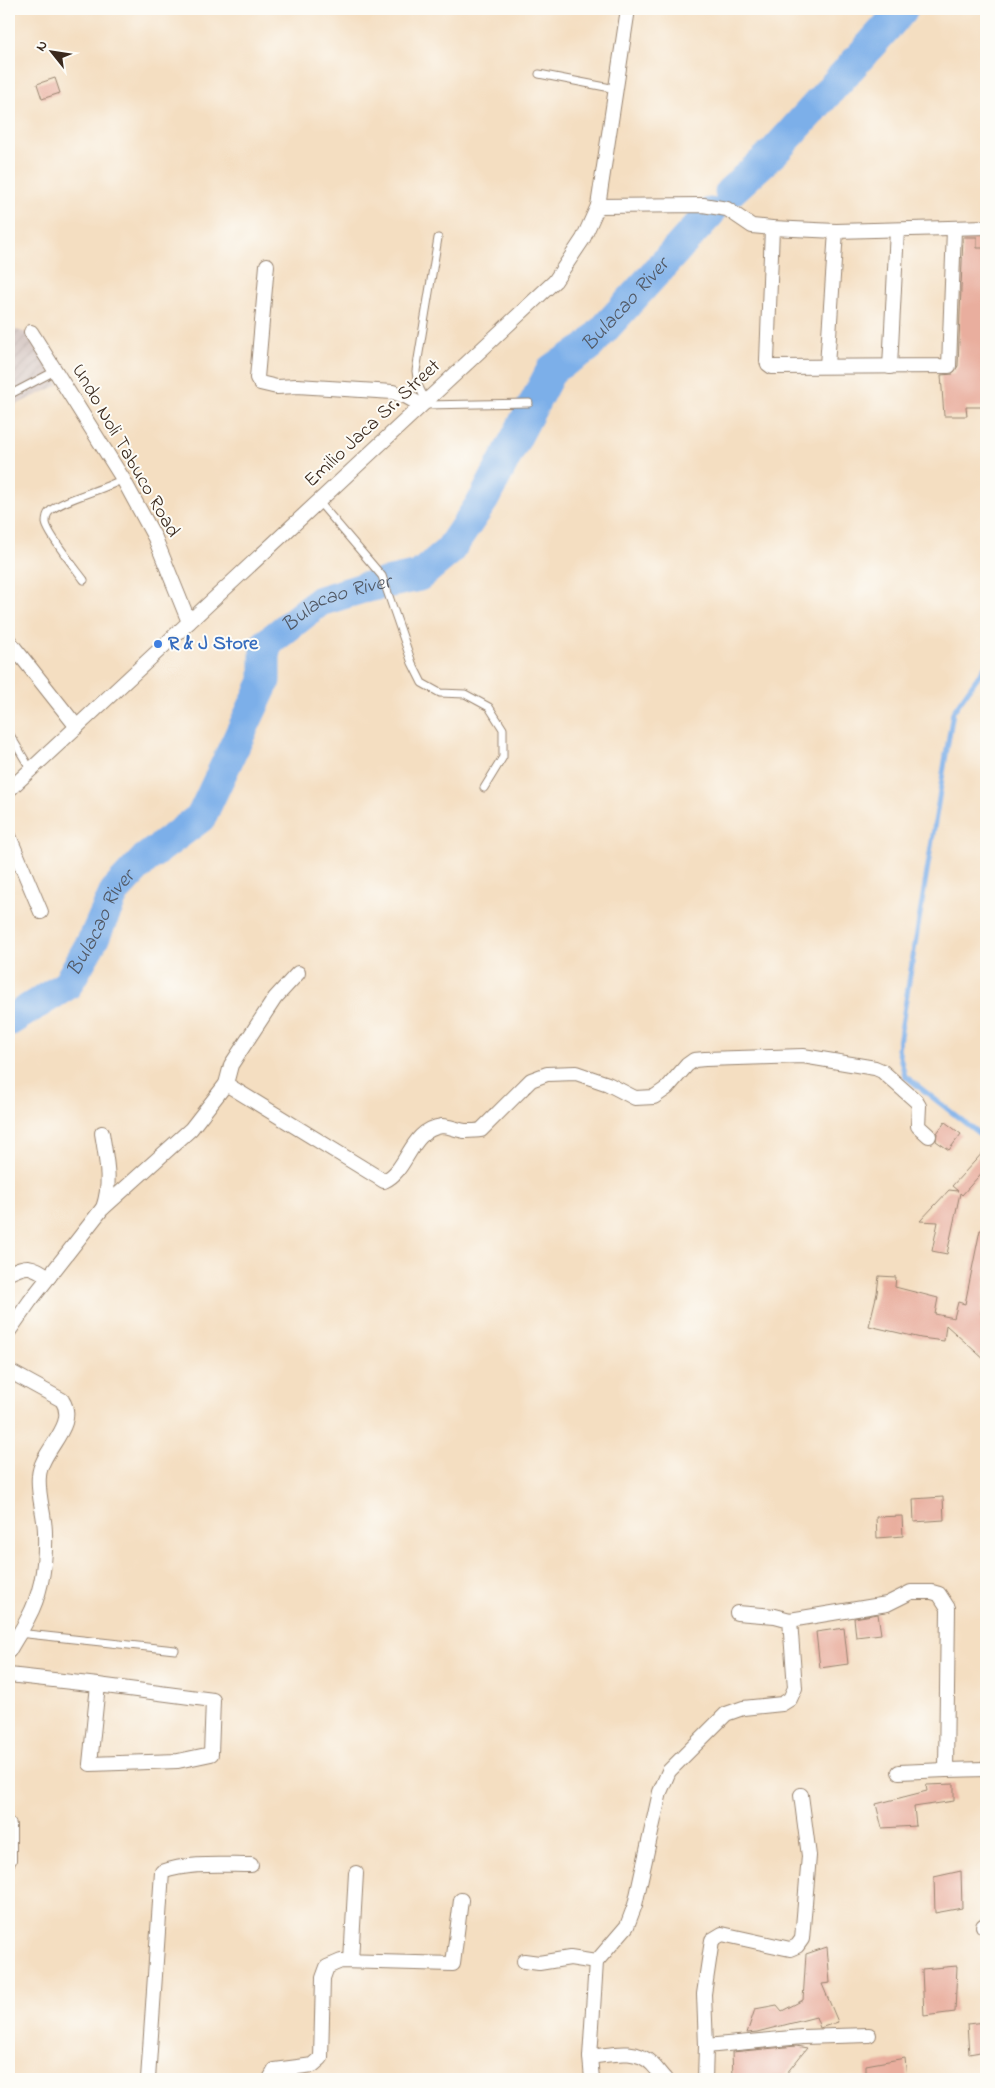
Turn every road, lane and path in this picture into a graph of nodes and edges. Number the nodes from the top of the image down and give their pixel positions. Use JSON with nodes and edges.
{"nodes":[{"id":1,"x":628,"y":9,"type":"edge"},
{"id":2,"x":539,"y":74,"type":"dead end"},
{"id":3,"x":616,"y":89,"type":"junction"},
{"id":4,"x":598,"y":206,"type":"junction"},
{"id":5,"x":986,"y":227,"type":"edge"},
{"id":6,"x":772,"y":228,"type":"junction"},
{"id":7,"x":954,"y":229,"type":"junction"},
{"id":8,"x":898,"y":230,"type":"junction"},
{"id":9,"x":836,"y":231,"type":"junction"},
{"id":10,"x":438,"y":238,"type":"dead end"},
{"id":11,"x":267,"y":265,"type":"dead end"},
{"id":12,"x":31,"y":332,"type":"dead end"},
{"id":13,"x":827,"y":366,"type":"junction"},
{"id":14,"x":890,"y":367,"type":"junction"},
{"id":15,"x":55,"y":370,"type":"junction"},
{"id":16,"x":9,"y":396,"type":"edge"},
{"id":17,"x":424,"y":403,"type":"junction"},
{"id":18,"x":529,"y":403,"type":"dead end"},
{"id":19,"x":123,"y":479,"type":"junction"},
{"id":20,"x":319,"y":502,"type":"junction"},
{"id":21,"x":84,"y":580,"type":"dead end"},
{"id":22,"x":189,"y":622,"type":"junction"},
{"id":23,"x":9,"y":641,"type":"edge"},
{"id":24,"x":77,"y":727,"type":"junction"},
{"id":25,"x":9,"y":733,"type":"edge"},
{"id":26,"x":31,"y":770,"type":"junction"},
{"id":27,"x":484,"y":788,"type":"dead end"},
{"id":28,"x":9,"y":790,"type":"edge"},
{"id":29,"x":9,"y":836,"type":"edge"},
{"id":30,"x":41,"y":912,"type":"dead end"},
{"id":31,"x":298,"y":973,"type":"dead end"},
{"id":32,"x":226,"y":1084,"type":"junction"},
{"id":33,"x":102,"y":1133,"type":"dead end"},
{"id":34,"x":929,"y":1136,"type":"dead end"},
{"id":35,"x":102,"y":1209,"type":"junction"},
{"id":36,"x":9,"y":1273,"type":"edge"},
{"id":37,"x":49,"y":1277,"type":"junction"},
{"id":38,"x":9,"y":1331,"type":"edge"},
{"id":39,"x":9,"y":1371,"type":"edge"},
{"id":40,"x":736,"y":1613,"type":"dead end"},
{"id":41,"x":790,"y":1620,"type":"junction"},
{"id":42,"x":18,"y":1633,"type":"junction"},
{"id":43,"x":176,"y":1650,"type":"dead end"},
{"id":44,"x":9,"y":1652,"type":"edge"},
{"id":45,"x":9,"y":1675,"type":"edge"},
{"id":46,"x":98,"y":1685,"type":"junction"},
{"id":47,"x":986,"y":1769,"type":"edge"},
{"id":48,"x":946,"y":1770,"type":"junction"},
{"id":49,"x":899,"y":1772,"type":"dead end"},
{"id":50,"x":801,"y":1795,"type":"dead end"},
{"id":51,"x":9,"y":1825,"type":"edge"},
{"id":52,"x":9,"y":1860,"type":"edge"},
{"id":53,"x":251,"y":1865,"type":"dead end"},
{"id":54,"x":356,"y":1873,"type":"dead end"},
{"id":55,"x":462,"y":1900,"type":"dead end"},
{"id":56,"x":351,"y":1961,"type":"junction"},
{"id":57,"x":524,"y":1961,"type":"dead end"},
{"id":58,"x":596,"y":1962,"type":"junction"},
{"id":59,"x":869,"y":2035,"type":"dead end"},
{"id":60,"x":706,"y":2046,"type":"junction"},
{"id":61,"x":590,"y":2057,"type":"junction"},
{"id":62,"x":148,"y":2079,"type":"edge"},
{"id":63,"x":270,"y":2079,"type":"edge"},
{"id":64,"x":592,"y":2079,"type":"edge"},
{"id":65,"x":666,"y":2079,"type":"edge"},
{"id":66,"x":705,"y":2079,"type":"edge"}],
"edges":[{"from":1,"to":3,"type":"street","name":"Emilio Jaca Sr. Street"},
{"from":2,"to":3,"type":"lane"},
{"from":3,"to":4,"type":"street","name":"Emilio Jaca Sr. Street"},
{"from":4,"to":6,"type":"street"},
{"from":4,"to":17,"type":"street","name":"Emilio Jaca Sr. Street"},
{"from":5,"to":7,"type":"street"},
{"from":6,"to":9,"type":"street"},
{"from":6,"to":13,"type":"street"},
{"from":7,"to":8,"type":"street"},
{"from":7,"to":14,"type":"street"},
{"from":8,"to":9,"type":"street"},
{"from":8,"to":14,"type":"street"},
{"from":9,"to":13,"type":"street"},
{"from":10,"to":17,"type":"lane"},
{"from":11,"to":17,"type":"street"},
{"from":12,"to":15,"type":"street","name":"Undo Noli Tabuco Road"},
{"from":13,"to":14,"type":"street"},
{"from":15,"to":16,"type":"lane"},
{"from":15,"to":19,"type":"street","name":"Undo Noli Tabuco Road"},
{"from":17,"to":18,"type":"lane"},
{"from":17,"to":20,"type":"street","name":"Emilio Jaca Sr. Street"},
{"from":19,"to":21,"type":"lane"},
{"from":19,"to":22,"type":"street","name":"Undo Noli Tabuco Road"},
{"from":20,"to":22,"type":"street","name":"Emilio Jaca Sr. Street"},
{"from":20,"to":27,"type":"lane"},
{"from":22,"to":24,"type":"street","name":"Emilio Jaca Sr. Street"},
{"from":23,"to":24,"type":"street"},
{"from":24,"to":26,"type":"street","name":"Emilio Jaca Sr. Street"},
{"from":25,"to":26,"type":"lane"},
{"from":26,"to":28,"type":"street","name":"Emilio Jaca Sr. Street"},
{"from":29,"to":30,"type":"street"},
{"from":31,"to":32,"type":"street"},
{"from":32,"to":34,"type":"street"},
{"from":32,"to":35,"type":"street"},
{"from":33,"to":35,"type":"street"},
{"from":35,"to":37,"type":"street"},
{"from":36,"to":37,"type":"street"},
{"from":37,"to":38,"type":"street"},
{"from":39,"to":42,"type":"street"},
{"from":40,"to":41,"type":"street"},
{"from":41,"to":48,"type":"street"},
{"from":41,"to":58,"type":"street"},
{"from":42,"to":43,"type":"lane"},
{"from":42,"to":44,"type":"street"},
{"from":45,"to":46,"type":"street"},
{"from":46,"to":46,"type":"street"},
{"from":47,"to":48,"type":"street"},
{"from":48,"to":49,"type":"street"},
{"from":50,"to":60,"type":"street"},
{"from":51,"to":52,"type":"street"},
{"from":53,"to":62,"type":"street"},
{"from":54,"to":56,"type":"street"},
{"from":55,"to":56,"type":"street"},
{"from":56,"to":63,"type":"street"},
{"from":57,"to":58,"type":"street"},
{"from":58,"to":61,"type":"street"},
{"from":59,"to":60,"type":"street"},
{"from":60,"to":66,"type":"street"},
{"from":61,"to":64,"type":"street"},
{"from":61,"to":65,"type":"street"}]}
